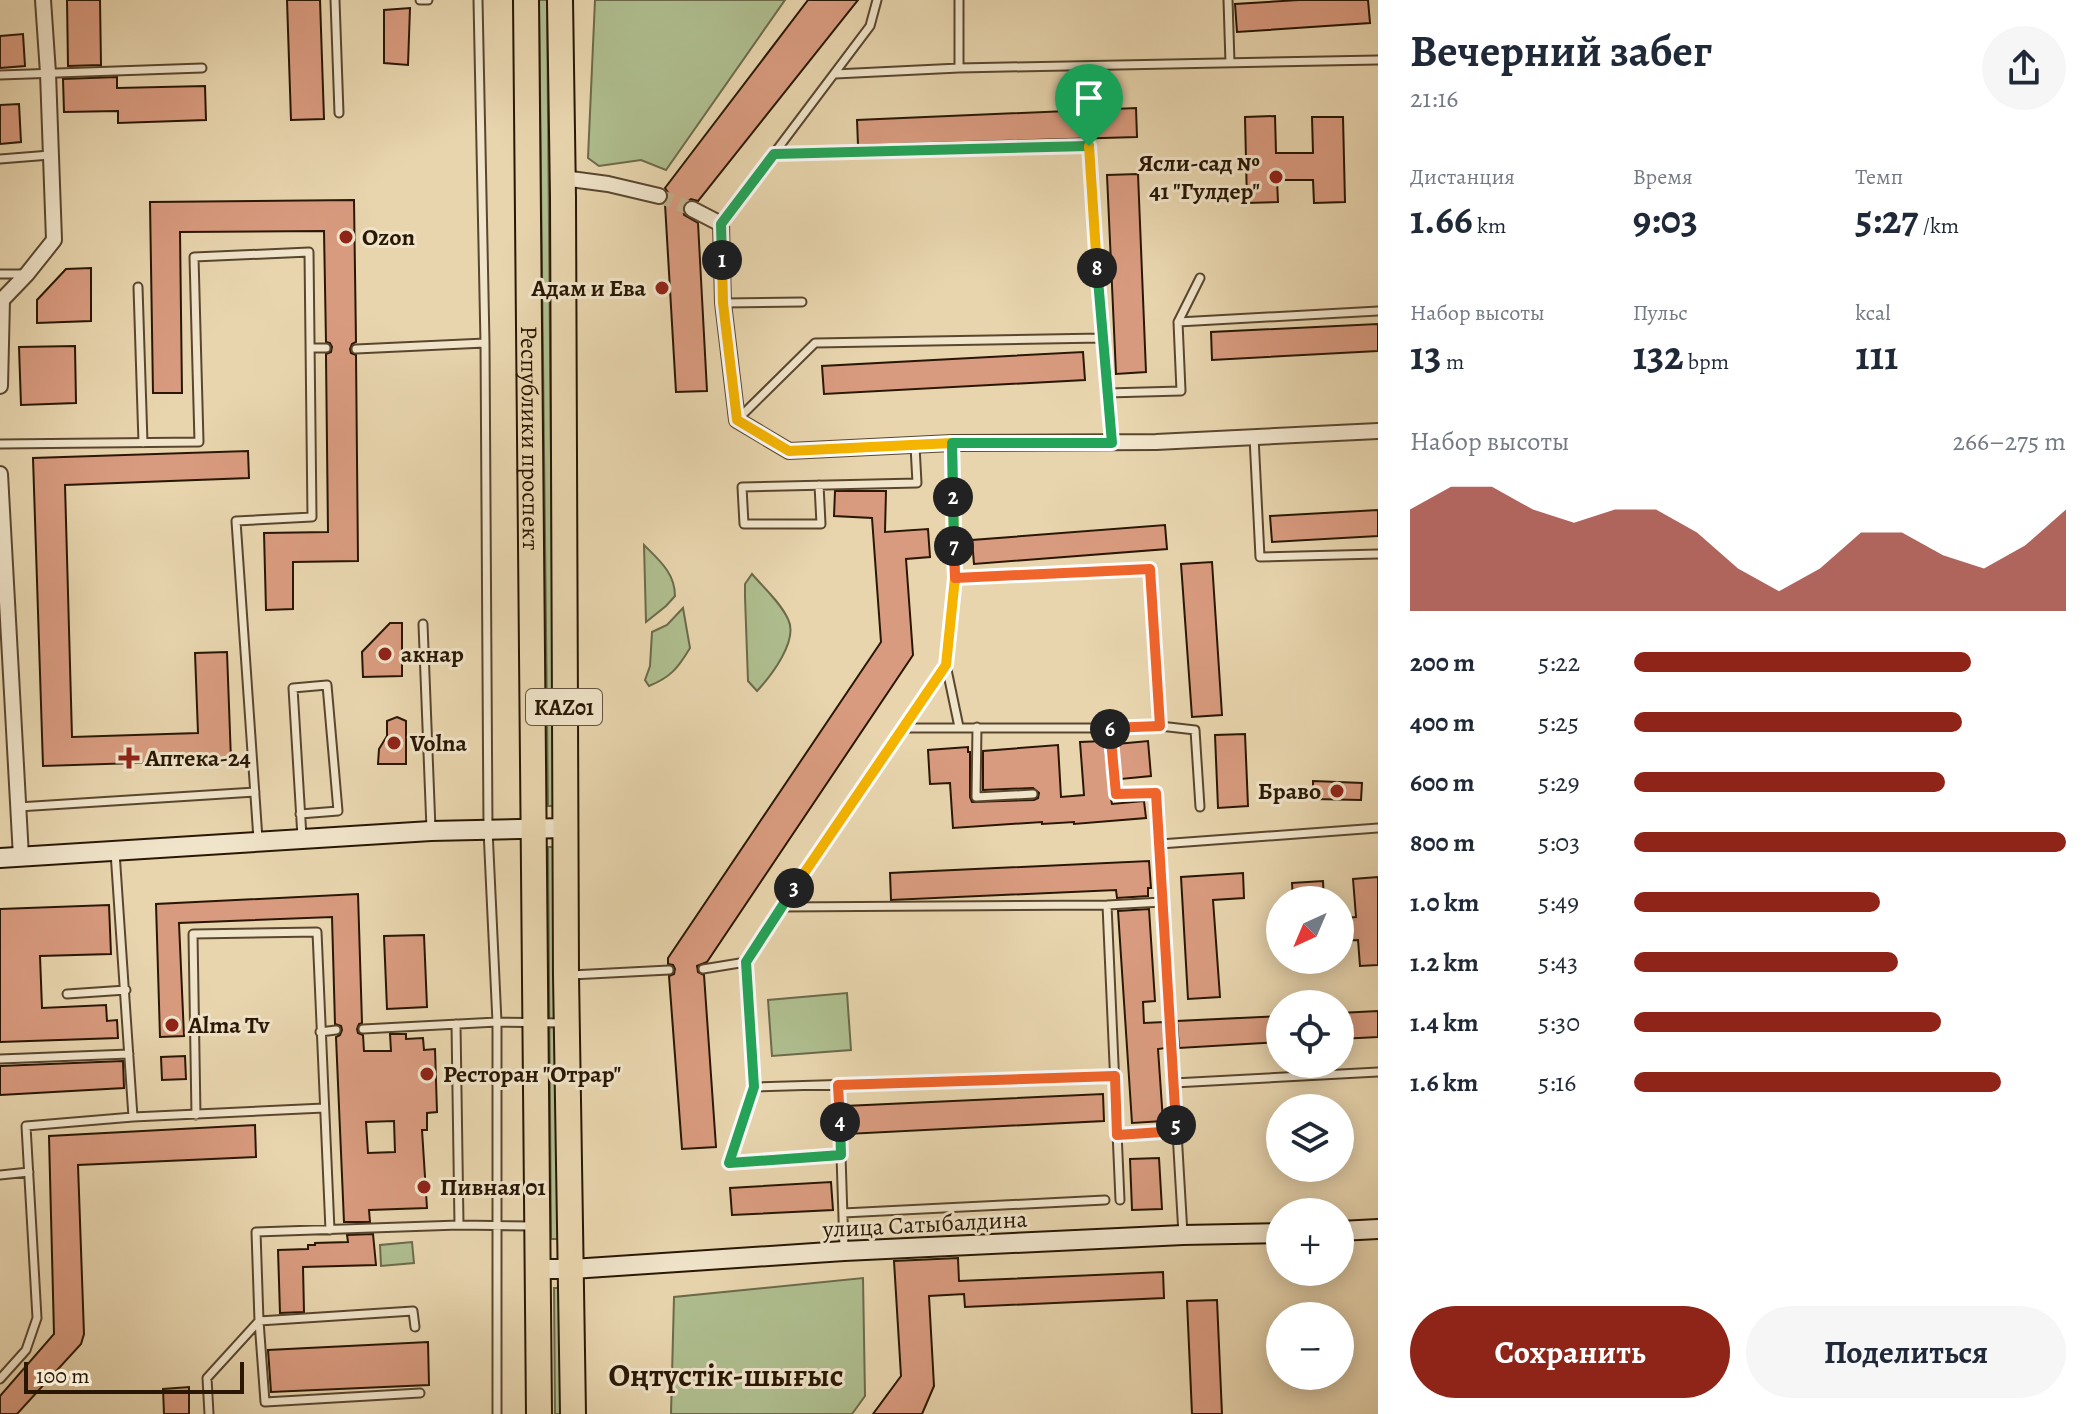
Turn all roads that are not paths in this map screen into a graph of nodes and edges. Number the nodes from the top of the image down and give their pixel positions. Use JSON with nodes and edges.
{"nodes":[{"id":1,"x":43,"y":0,"type":"edge"},
{"id":2,"x":335,"y":0,"type":"edge"},
{"id":3,"x":420,"y":0,"type":"edge"},
{"id":4,"x":428,"y":0,"type":"edge"},
{"id":5,"x":478,"y":0,"type":"edge"},
{"id":6,"x":526,"y":0,"type":"edge"},
{"id":7,"x":560,"y":0,"type":"edge"},
{"id":8,"x":877,"y":0,"type":"edge"},
{"id":9,"x":959,"y":0,"type":"edge"},
{"id":10,"x":1228,"y":0,"type":"edge"},
{"id":11,"x":1378,"y":60,"type":"edge"},
{"id":12,"x":1230,"y":63,"type":"junction"},
{"id":13,"x":202,"y":68,"type":"dead end"},
{"id":14,"x":959,"y":68,"type":"junction"},
{"id":15,"x":48,"y":73,"type":"junction"},
{"id":16,"x":835,"y":74,"type":"junction"},
{"id":17,"x":0,"y":75,"type":"edge"},
{"id":18,"x":339,"y":113,"type":"dead end"},
{"id":19,"x":774,"y":154,"type":"junction"},
{"id":20,"x":50,"y":155,"type":"junction"},
{"id":21,"x":0,"y":159,"type":"edge"},
{"id":22,"x":563,"y":178,"type":"junction"},
{"id":23,"x":659,"y":196,"type":"tunnel mouth"},
{"id":24,"x":692,"y":209,"type":"tunnel mouth"},
{"id":25,"x":721,"y":224,"type":"junction"},
{"id":26,"x":0,"y":274,"type":"edge"},
{"id":27,"x":27,"y":274,"type":"junction"},
{"id":28,"x":1200,"y":278,"type":"dead end"},
{"id":29,"x":138,"y":287,"type":"dead end"},
{"id":30,"x":802,"y":302,"type":"dead end"},
{"id":31,"x":723,"y":303,"type":"junction"},
{"id":32,"x":1378,"y":311,"type":"edge"},
{"id":33,"x":1178,"y":322,"type":"junction"},
{"id":34,"x":1102,"y":338,"type":"junction"},
{"id":35,"x":485,"y":343,"type":"junction"},
{"id":36,"x":311,"y":348,"type":"junction"},
{"id":37,"x":326,"y":348,"type":"dead end"},
{"id":38,"x":356,"y":349,"type":"dead end"},
{"id":39,"x":0,"y":386,"type":"edge"},
{"id":40,"x":1107,"y":393,"type":"junction"},
{"id":41,"x":737,"y":420,"type":"junction"},
{"id":42,"x":1378,"y":431,"type":"edge"},
{"id":43,"x":1254,"y":437,"type":"junction"},
{"id":44,"x":143,"y":443,"type":"junction"},
{"id":45,"x":952,"y":443,"type":"junction"},
{"id":46,"x":1112,"y":443,"type":"junction"},
{"id":47,"x":0,"y":444,"type":"edge"},
{"id":48,"x":915,"y":446,"type":"junction"},
{"id":49,"x":0,"y":474,"type":"edge"},
{"id":50,"x":819,"y":485,"type":"junction"},
{"id":51,"x":1378,"y":554,"type":"edge"},
{"id":52,"x":955,"y":578,"type":"junction"},
{"id":53,"x":423,"y":624,"type":"dead end"},
{"id":54,"x":946,"y":665,"type":"junction"},
{"id":55,"x":1160,"y":726,"type":"junction"},
{"id":56,"x":959,"y":727,"type":"junction"},
{"id":57,"x":977,"y":727,"type":"junction"},
{"id":58,"x":904,"y":728,"type":"junction"},
{"id":59,"x":1109,"y":728,"type":"junction"},
{"id":60,"x":255,"y":792,"type":"junction"},
{"id":61,"x":1033,"y":794,"type":"dead end"},
{"id":62,"x":18,"y":807,"type":"junction"},
{"id":63,"x":1200,"y":807,"type":"dead end"},
{"id":64,"x":300,"y":814,"type":"junction"},
{"id":65,"x":534,"y":828,"type":"junction"},
{"id":66,"x":566,"y":828,"type":"junction"},
{"id":67,"x":1378,"y":828,"type":"edge"},
{"id":68,"x":488,"y":830,"type":"junction"},
{"id":69,"x":431,"y":831,"type":"junction"},
{"id":70,"x":302,"y":839,"type":"junction"},
{"id":71,"x":258,"y":841,"type":"junction"},
{"id":72,"x":1160,"y":844,"type":"junction"},
{"id":73,"x":115,"y":850,"type":"junction"},
{"id":74,"x":21,"y":857,"type":"junction"},
{"id":75,"x":0,"y":858,"type":"edge"},
{"id":76,"x":1162,"y":902,"type":"junction"},
{"id":77,"x":1107,"y":905,"type":"junction"},
{"id":78,"x":780,"y":907,"type":"junction"},
{"id":79,"x":746,"y":962,"type":"junction"},
{"id":80,"x":703,"y":969,"type":"dead end"},
{"id":81,"x":669,"y":970,"type":"dead end"},
{"id":82,"x":566,"y":975,"type":"junction"},
{"id":83,"x":126,"y":990,"type":"junction"},
{"id":84,"x":67,"y":994,"type":"dead end"},
{"id":85,"x":497,"y":1022,"type":"junction"},
{"id":86,"x":536,"y":1023,"type":"junction"},
{"id":87,"x":567,"y":1023,"type":"junction"},
{"id":88,"x":456,"y":1024,"type":"junction"},
{"id":89,"x":363,"y":1029,"type":"dead end"},
{"id":90,"x":336,"y":1030,"type":"dead end"},
{"id":91,"x":320,"y":1032,"type":"junction"},
{"id":92,"x":129,"y":1054,"type":"junction"},
{"id":93,"x":0,"y":1059,"type":"edge"},
{"id":94,"x":1378,"y":1072,"type":"edge"},
{"id":95,"x":1115,"y":1076,"type":"junction"},
{"id":96,"x":1174,"y":1083,"type":"junction"},
{"id":97,"x":838,"y":1085,"type":"junction"},
{"id":98,"x":754,"y":1087,"type":"junction"},
{"id":99,"x":324,"y":1108,"type":"junction"},
{"id":100,"x":196,"y":1115,"type":"junction"},
{"id":101,"x":133,"y":1117,"type":"junction"},
{"id":102,"x":1177,"y":1131,"type":"junction"},
{"id":103,"x":1117,"y":1135,"type":"junction"},
{"id":104,"x":841,"y":1155,"type":"junction"},
{"id":105,"x":29,"y":1172,"type":"junction"},
{"id":106,"x":0,"y":1175,"type":"edge"},
{"id":107,"x":1105,"y":1200,"type":"dead end"},
{"id":108,"x":1120,"y":1200,"type":"dead end"},
{"id":109,"x":843,"y":1213,"type":"junction"},
{"id":110,"x":459,"y":1225,"type":"junction"},
{"id":111,"x":496,"y":1226,"type":"junction"},
{"id":112,"x":539,"y":1226,"type":"junction"},
{"id":113,"x":1378,"y":1229,"type":"edge"},
{"id":114,"x":330,"y":1230,"type":"junction"},
{"id":115,"x":1354,"y":1230,"type":"edge"},
{"id":116,"x":1266,"y":1233,"type":"edge"},
{"id":117,"x":1183,"y":1235,"type":"junction"},
{"id":118,"x":844,"y":1251,"type":"junction"},
{"id":119,"x":539,"y":1269,"type":"junction"},
{"id":120,"x":572,"y":1269,"type":"junction"},
{"id":121,"x":259,"y":1321,"type":"junction"},
{"id":122,"x":415,"y":1327,"type":"dead end"},
{"id":123,"x":0,"y":1379,"type":"edge"},
{"id":124,"x":420,"y":1393,"type":"dead end"},
{"id":125,"x":209,"y":1414,"type":"edge"},
{"id":126,"x":497,"y":1414,"type":"edge"},
{"id":127,"x":539,"y":1414,"type":"edge"},
{"id":128,"x":573,"y":1414,"type":"edge"}],
"edges":[{"from":1,"to":15,"type":"street"},
{"from":2,"to":18,"type":"lane"},
{"from":3,"to":4,"type":"lane"},
{"from":5,"to":35,"type":"lane"},
{"from":6,"to":65,"type":"highway","name":"Республики проспект","number":"KАZ01"},
{"from":7,"to":22,"type":"highway","name":"Республики проспект","number":"KАZ01"},
{"from":8,"to":16,"type":"lane"},
{"from":9,"to":14,"type":"lane"},
{"from":10,"to":12,"type":"lane"},
{"from":11,"to":12,"type":"lane"},
{"from":12,"to":14,"type":"lane"},
{"from":13,"to":15,"type":"lane"},
{"from":14,"to":16,"type":"lane"},
{"from":15,"to":17,"type":"lane"},
{"from":15,"to":20,"type":"street"},
{"from":16,"to":19,"type":"lane"},
{"from":19,"to":25,"type":"lane"},
{"from":19,"to":34,"type":"lane"},
{"from":20,"to":21,"type":"lane"},
{"from":20,"to":27,"type":"street"},
{"from":22,"to":23,"type":"street"},
{"from":22,"to":66,"type":"highway","name":"Республики проспект","number":"KАZ01"},
{"from":24,"to":25,"type":"street"},
{"from":25,"to":31,"type":"street"},
{"from":26,"to":27,"type":"lane"},
{"from":27,"to":39,"type":"street"},
{"from":28,"to":33,"type":"lane"},
{"from":29,"to":44,"type":"lane"},
{"from":30,"to":31,"type":"lane"},
{"from":31,"to":41,"type":"street"},
{"from":32,"to":33,"type":"lane"},
{"from":33,"to":40,"type":"lane"},
{"from":34,"to":40,"type":"lane"},
{"from":34,"to":41,"type":"lane"},
{"from":35,"to":38,"type":"lane"},
{"from":35,"to":68,"type":"lane"},
{"from":36,"to":37,"type":"lane"},
{"from":36,"to":44,"type":"lane"},
{"from":36,"to":60,"type":"lane"},
{"from":40,"to":46,"type":"lane"},
{"from":41,"to":48,"type":"street"},
{"from":42,"to":43,"type":"street"},
{"from":43,"to":46,"type":"street"},
{"from":43,"to":51,"type":"lane"},
{"from":44,"to":47,"type":"lane"},
{"from":45,"to":46,"type":"street"},
{"from":45,"to":48,"type":"street"},
{"from":45,"to":52,"type":"lane"},
{"from":48,"to":50,"type":"lane"},
{"from":49,"to":62,"type":"street"},
{"from":50,"to":50,"type":"lane"},
{"from":52,"to":54,"type":"lane"},
{"from":52,"to":55,"type":"lane"},
{"from":53,"to":69,"type":"lane"},
{"from":54,"to":56,"type":"lane"},
{"from":54,"to":58,"type":"lane"},
{"from":55,"to":59,"type":"lane"},
{"from":55,"to":63,"type":"lane"},
{"from":56,"to":57,"type":"lane"},
{"from":56,"to":58,"type":"lane"},
{"from":57,"to":59,"type":"lane"},
{"from":57,"to":61,"type":"lane"},
{"from":58,"to":78,"type":"lane"},
{"from":59,"to":72,"type":"lane"},
{"from":60,"to":62,"type":"lane"},
{"from":60,"to":71,"type":"lane"},
{"from":62,"to":74,"type":"street"},
{"from":64,"to":64,"type":"lane"},
{"from":64,"to":70,"type":"lane"},
{"from":65,"to":66,"type":"street"},
{"from":65,"to":68,"type":"street"},
{"from":65,"to":86,"type":"highway","name":"Республики проспект","number":"KАZ01"},
{"from":66,"to":82,"type":"highway","name":"Республики проспект","number":"KАZ01"},
{"from":67,"to":72,"type":"lane"},
{"from":68,"to":69,"type":"street"},
{"from":68,"to":85,"type":"lane"},
{"from":69,"to":70,"type":"street"},
{"from":70,"to":71,"type":"street"},
{"from":71,"to":73,"type":"street"},
{"from":72,"to":76,"type":"lane"},
{"from":73,"to":74,"type":"street"},
{"from":73,"to":83,"type":"lane"},
{"from":74,"to":75,"type":"street"},
{"from":76,"to":77,"type":"lane"},
{"from":76,"to":96,"type":"lane"},
{"from":77,"to":78,"type":"lane"},
{"from":77,"to":95,"type":"lane"},
{"from":78,"to":79,"type":"lane"},
{"from":79,"to":80,"type":"lane"},
{"from":79,"to":98,"type":"lane"},
{"from":81,"to":82,"type":"lane"},
{"from":82,"to":87,"type":"highway","name":"Республики проспект","number":"KАZ01"},
{"from":83,"to":84,"type":"lane"},
{"from":83,"to":92,"type":"lane"},
{"from":85,"to":86,"type":"lane"},
{"from":85,"to":88,"type":"lane"},
{"from":85,"to":111,"type":"lane"},
{"from":86,"to":87,"type":"lane"},
{"from":86,"to":112,"type":"highway","name":"Республики проспект","number":"KАZ01"},
{"from":87,"to":120,"type":"highway","name":"Республики проспект","number":"KАZ01"},
{"from":88,"to":89,"type":"lane"},
{"from":88,"to":110,"type":"lane"},
{"from":90,"to":91,"type":"lane"},
{"from":91,"to":99,"type":"lane"},
{"from":91,"to":100,"type":"lane"},
{"from":92,"to":93,"type":"lane"},
{"from":92,"to":101,"type":"lane"},
{"from":94,"to":96,"type":"lane"},
{"from":95,"to":97,"type":"lane"},
{"from":95,"to":103,"type":"lane"},
{"from":96,"to":102,"type":"lane"},
{"from":97,"to":98,"type":"lane"},
{"from":97,"to":104,"type":"lane"},
{"from":98,"to":104,"type":"lane"},
{"from":99,"to":100,"type":"lane"},
{"from":99,"to":114,"type":"lane"},
{"from":100,"to":101,"type":"lane"},
{"from":101,"to":105,"type":"lane"},
{"from":102,"to":103,"type":"lane"},
{"from":102,"to":117,"type":"lane"},
{"from":103,"to":108,"type":"lane"},
{"from":104,"to":109,"type":"lane"},
{"from":105,"to":106,"type":"lane"},
{"from":105,"to":123,"type":"lane"},
{"from":107,"to":109,"type":"lane"},
{"from":109,"to":118,"type":"lane"},
{"from":110,"to":111,"type":"lane"},
{"from":110,"to":114,"type":"lane"},
{"from":111,"to":112,"type":"lane"},
{"from":111,"to":126,"type":"lane"},
{"from":112,"to":119,"type":"highway","name":"Республики проспект","number":"KАZ01"},
{"from":113,"to":115,"type":"street"},
{"from":114,"to":121,"type":"lane"},
{"from":116,"to":117,"type":"street","name":"улица Сатыбалдина"},
{"from":117,"to":118,"type":"street","name":"улица Сатыбалдина"},
{"from":118,"to":120,"type":"street","name":"улица Сатыбалдина"},
{"from":119,"to":120,"type":"street"},
{"from":119,"to":127,"type":"highway","name":"Республики проспект","number":"KАZ01"},
{"from":120,"to":128,"type":"highway","name":"Республики проспект","number":"KАZ01"},
{"from":121,"to":122,"type":"lane"},
{"from":121,"to":124,"type":"lane"},
{"from":121,"to":125,"type":"lane"}]}
